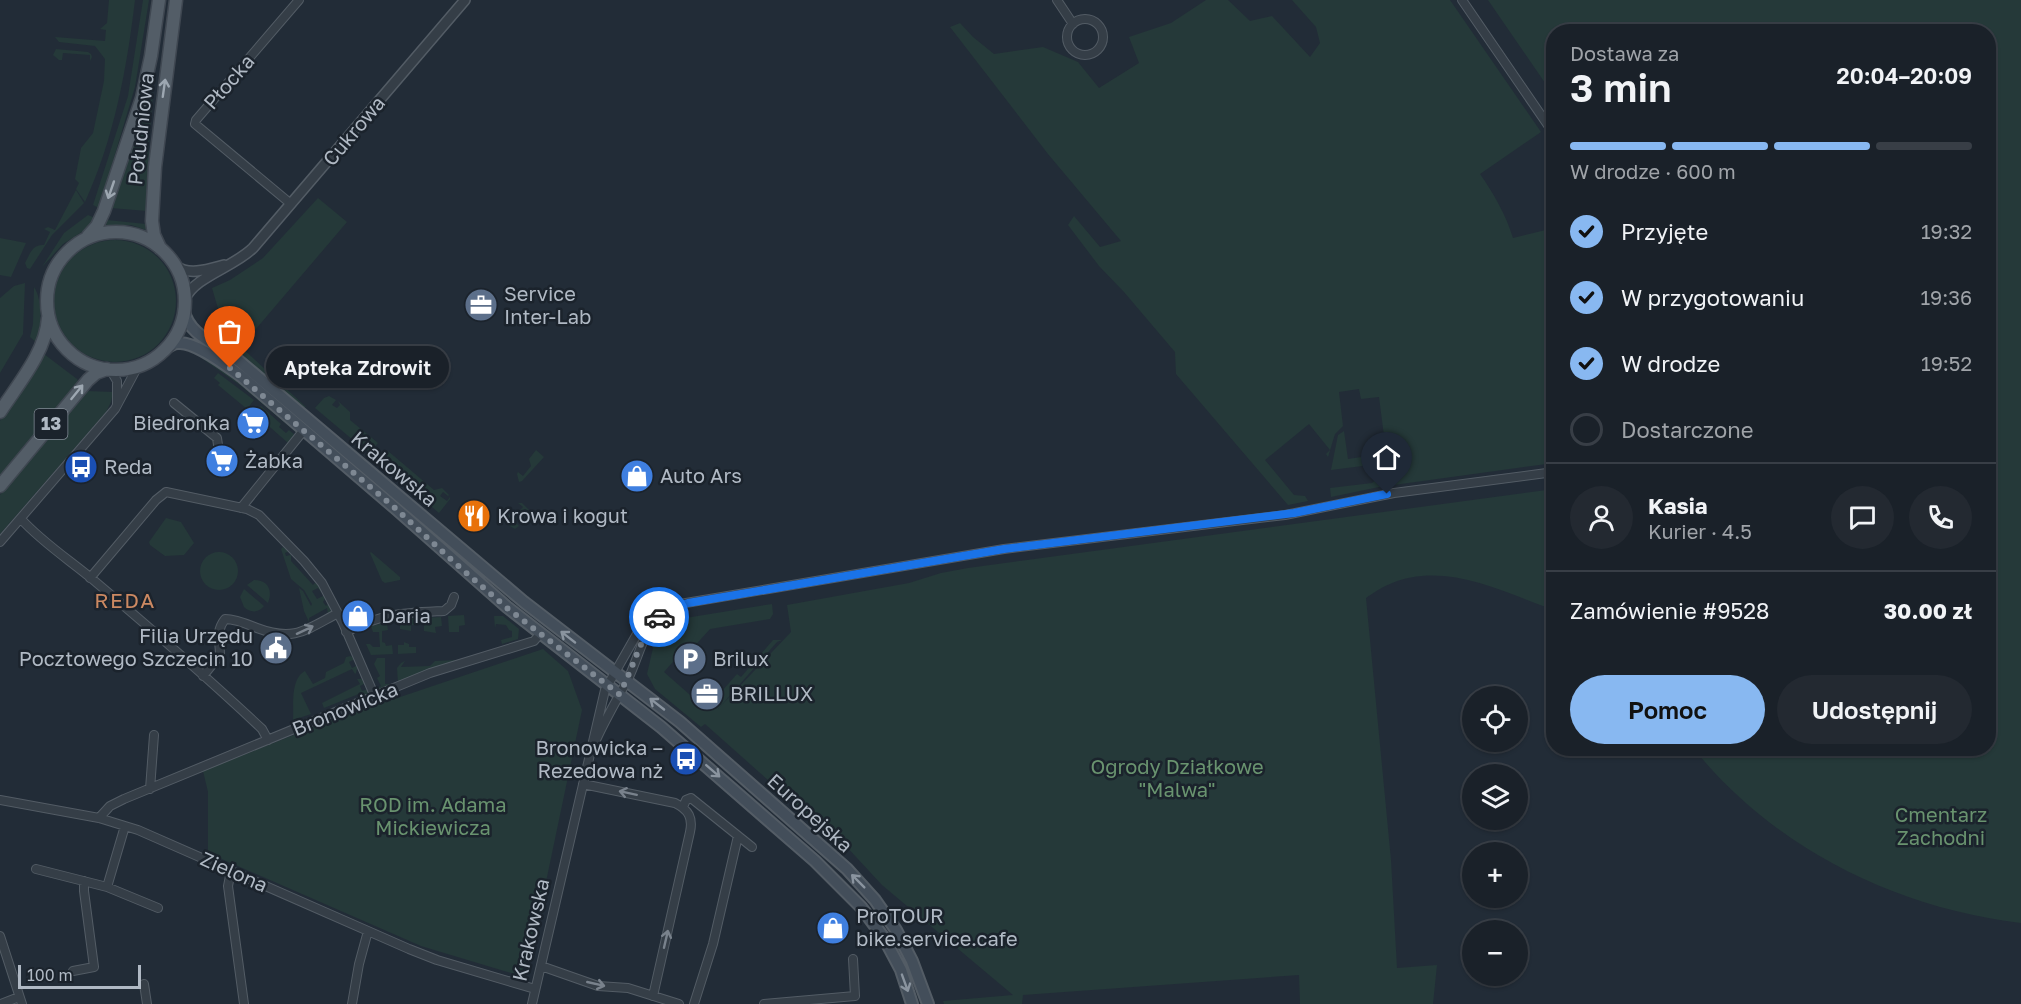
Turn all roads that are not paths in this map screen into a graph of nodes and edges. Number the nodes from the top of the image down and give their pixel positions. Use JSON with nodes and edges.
{"nodes":[{"id":1,"x":154,"y":0,"type":"edge"},
{"id":2,"x":159,"y":0,"type":"edge"},
{"id":3,"x":299,"y":0,"type":"edge"},
{"id":4,"x":465,"y":0,"type":"edge"},
{"id":5,"x":1057,"y":0,"type":"edge"},
{"id":6,"x":1462,"y":0,"type":"edge"},
{"id":7,"x":174,"y":4,"type":"edge"},
{"id":8,"x":1073,"y":24,"type":"junction"},
{"id":9,"x":153,"y":40,"type":"junction"},
{"id":10,"x":1546,"y":122,"type":"edge"},
{"id":11,"x":291,"y":204,"type":"junction"},
{"id":12,"x":85,"y":239,"type":"junction"},
{"id":13,"x":161,"y":249,"type":"junction"},
{"id":14,"x":240,"y":259,"type":"junction"},
{"id":15,"x":176,"y":266,"type":"junction"},
{"id":16,"x":184,"y":305,"type":"junction"},
{"id":17,"x":48,"y":316,"type":"junction"},
{"id":18,"x":165,"y":349,"type":"junction"},
{"id":19,"x":138,"y":366,"type":"junction"},
{"id":20,"x":108,"y":369,"type":"junction"},
{"id":21,"x":174,"y":403,"type":"dead end"},
{"id":22,"x":115,"y":409,"type":"junction"},
{"id":23,"x":0,"y":412,"type":"edge"},
{"id":24,"x":304,"y":430,"type":"junction"},
{"id":25,"x":218,"y":445,"type":"dead end"},
{"id":26,"x":1546,"y":473,"type":"edge"},
{"id":27,"x":0,"y":486,"type":"edge"},
{"id":28,"x":241,"y":508,"type":"junction"},
{"id":29,"x":21,"y":519,"type":"junction"},
{"id":30,"x":0,"y":542,"type":"edge"},
{"id":31,"x":90,"y":578,"type":"junction"},
{"id":32,"x":454,"y":597,"type":"dead end"},
{"id":33,"x":688,"y":603,"type":"junction"},
{"id":34,"x":338,"y":613,"type":"junction"},
{"id":35,"x":346,"y":632,"type":"junction"},
{"id":36,"x":540,"y":634,"type":"junction"},
{"id":37,"x":614,"y":672,"type":"junction"},
{"id":38,"x":203,"y":676,"type":"junction"},
{"id":39,"x":627,"y":681,"type":"junction"},
{"id":40,"x":607,"y":686,"type":"junction"},
{"id":41,"x":619,"y":694,"type":"junction"},
{"id":42,"x":375,"y":697,"type":"junction"},
{"id":43,"x":154,"y":735,"type":"dead end"},
{"id":44,"x":268,"y":740,"type":"junction"},
{"id":45,"x":589,"y":759,"type":"junction"},
{"id":46,"x":583,"y":784,"type":"junction"},
{"id":47,"x":150,"y":789,"type":"junction"},
{"id":48,"x":0,"y":800,"type":"edge"},
{"id":49,"x":683,"y":807,"type":"junction"},
{"id":50,"x":99,"y":818,"type":"junction"},
{"id":51,"x":125,"y":826,"type":"junction"},
{"id":52,"x":738,"y":836,"type":"junction"},
{"id":53,"x":752,"y":847,"type":"dead end"},
{"id":54,"x":36,"y":869,"type":"dead end"},
{"id":55,"x":231,"y":871,"type":"junction"},
{"id":56,"x":84,"y":881,"type":"junction"},
{"id":57,"x":106,"y":887,"type":"junction"},
{"id":58,"x":158,"y":908,"type":"dead end"},
{"id":59,"x":368,"y":931,"type":"junction"},
{"id":60,"x":0,"y":936,"type":"edge"},
{"id":61,"x":853,"y":959,"type":"dead end"},
{"id":62,"x":541,"y":966,"type":"junction"},
{"id":63,"x":73,"y":971,"type":"dead end"},
{"id":64,"x":144,"y":984,"type":"dead end"},
{"id":65,"x":536,"y":989,"type":"junction"},
{"id":66,"x":653,"y":996,"type":"junction"},
{"id":67,"x":21,"y":1001,"type":"edge"},
{"id":68,"x":1,"y":1004,"type":"edge"},
{"id":69,"x":147,"y":1004,"type":"edge"},
{"id":70,"x":244,"y":1004,"type":"edge"},
{"id":71,"x":352,"y":1004,"type":"edge"},
{"id":72,"x":532,"y":1004,"type":"edge"},
{"id":73,"x":680,"y":1004,"type":"edge"},
{"id":74,"x":694,"y":1004,"type":"edge"},
{"id":75,"x":764,"y":1004,"type":"edge"},
{"id":76,"x":912,"y":1004,"type":"edge"},
{"id":77,"x":927,"y":1004,"type":"edge"}],
"edges":[{"from":1,"to":9,"type":"street","name":"Południowa"},
{"from":2,"to":9,"type":"main road","name":"Południowa","number":"13"},
{"from":3,"to":11,"type":"street","name":"Płocka"},
{"from":4,"to":11,"type":"street","name":"Cukrowa"},
{"from":5,"to":8,"type":"street"},
{"from":6,"to":10,"type":"street"},
{"from":13,"to":7,"type":"main road","name":"Południowa","one_way":true},
{"from":8,"to":8,"type":"street"},
{"from":9,"to":12,"type":"main road","name":"Południowa","number":"13","one_way":true},
{"from":11,"to":14,"type":"street","name":"Cukrowa"},
{"from":12,"to":13,"type":"main road"},
{"from":12,"to":17,"type":"main road","number":"13"},
{"from":13,"to":15,"type":"main road"},
{"from":14,"to":15,"type":"street","name":"Cukrowa"},
{"from":14,"to":16,"type":"street","name":"Cukrowa"},
{"from":15,"to":16,"type":"main road"},
{"from":16,"to":18,"type":"main road","number":"13"},
{"from":37,"to":16,"type":"main road","name":"Krakowska","one_way":true},
{"from":17,"to":20,"type":"main road"},
{"from":17,"to":23,"type":"main road","number":"13"},
{"from":18,"to":19,"type":"main road","number":"13"},
{"from":18,"to":24,"type":"main road","name":"Krakowska"},
{"from":19,"to":20,"type":"main road","number":"13"},
{"from":19,"to":22,"type":"street"},
{"from":20,"to":22,"type":"street"},
{"from":27,"to":20,"type":"main road","number":"13","one_way":true},
{"from":21,"to":25,"type":"street"},
{"from":22,"to":29,"type":"street"},
{"from":24,"to":28,"type":"street"},
{"from":24,"to":36,"type":"main road","name":"Krakowska"},
{"from":26,"to":33,"type":"street"},
{"from":28,"to":31,"type":"street"},
{"from":28,"to":34,"type":"street"},
{"from":29,"to":30,"type":"street"},
{"from":29,"to":31,"type":"street"},
{"from":31,"to":38,"type":"street"},
{"from":32,"to":35,"type":"street"},
{"from":33,"to":37,"type":"street"},
{"from":33,"to":39,"type":"street"},
{"from":34,"to":35,"type":"street"},
{"from":38,"to":34,"type":"street","one_way":true},
{"from":35,"to":42,"type":"street"},
{"from":36,"to":40,"type":"main road","name":"Krakowska"},
{"from":36,"to":42,"type":"street","name":"Bronowicka"},
{"from":37,"to":39,"type":"main road","name":"Krakowska"},
{"from":37,"to":40,"type":"street","name":"Krakowska"},
{"from":38,"to":44,"type":"street"},
{"from":39,"to":41,"type":"street","name":"Krakowska"},
{"from":77,"to":39,"type":"main road","name":"Europejska","one_way":true},
{"from":40,"to":41,"type":"main road","name":"Krakowska"},
{"from":40,"to":45,"type":"street","name":"Krakowska"},
{"from":41,"to":45,"type":"street","name":"Krakowska"},
{"from":41,"to":76,"type":"main road","name":"Europejska","one_way":true},
{"from":42,"to":44,"type":"street","name":"Bronowicka"},
{"from":43,"to":47,"type":"street"},
{"from":44,"to":47,"type":"street","name":"Bronowicka"},
{"from":45,"to":46,"type":"street","name":"Krakowska"},
{"from":49,"to":46,"type":"street","one_way":true},
{"from":46,"to":62,"type":"street","name":"Krakowska"},
{"from":47,"to":50,"type":"street","name":"Bronowicka"},
{"from":48,"to":50,"type":"street","name":"Zielona"},
{"from":49,"to":52,"type":"street"},
{"from":66,"to":49,"type":"street","one_way":true},
{"from":50,"to":51,"type":"street","name":"Zielona"},
{"from":51,"to":55,"type":"street","name":"Zielona"},
{"from":51,"to":57,"type":"street"},
{"from":52,"to":53,"type":"street"},
{"from":52,"to":74,"type":"street"},
{"from":54,"to":56,"type":"street"},
{"from":55,"to":59,"type":"street","name":"Zielona"},
{"from":55,"to":70,"type":"street"},
{"from":56,"to":57,"type":"street"},
{"from":56,"to":63,"type":"street"},
{"from":57,"to":58,"type":"street"},
{"from":59,"to":65,"type":"street","name":"Zielona"},
{"from":59,"to":71,"type":"street"},
{"from":60,"to":67,"type":"street"},
{"from":61,"to":75,"type":"street"},
{"from":62,"to":65,"type":"street","name":"Krakowska"},
{"from":62,"to":66,"type":"street","one_way":true},
{"from":64,"to":69,"type":"street"},
{"from":65,"to":72,"type":"street","name":"Krakowska"},
{"from":66,"to":73,"type":"street"},
{"from":67,"to":68,"type":"street"}]}
